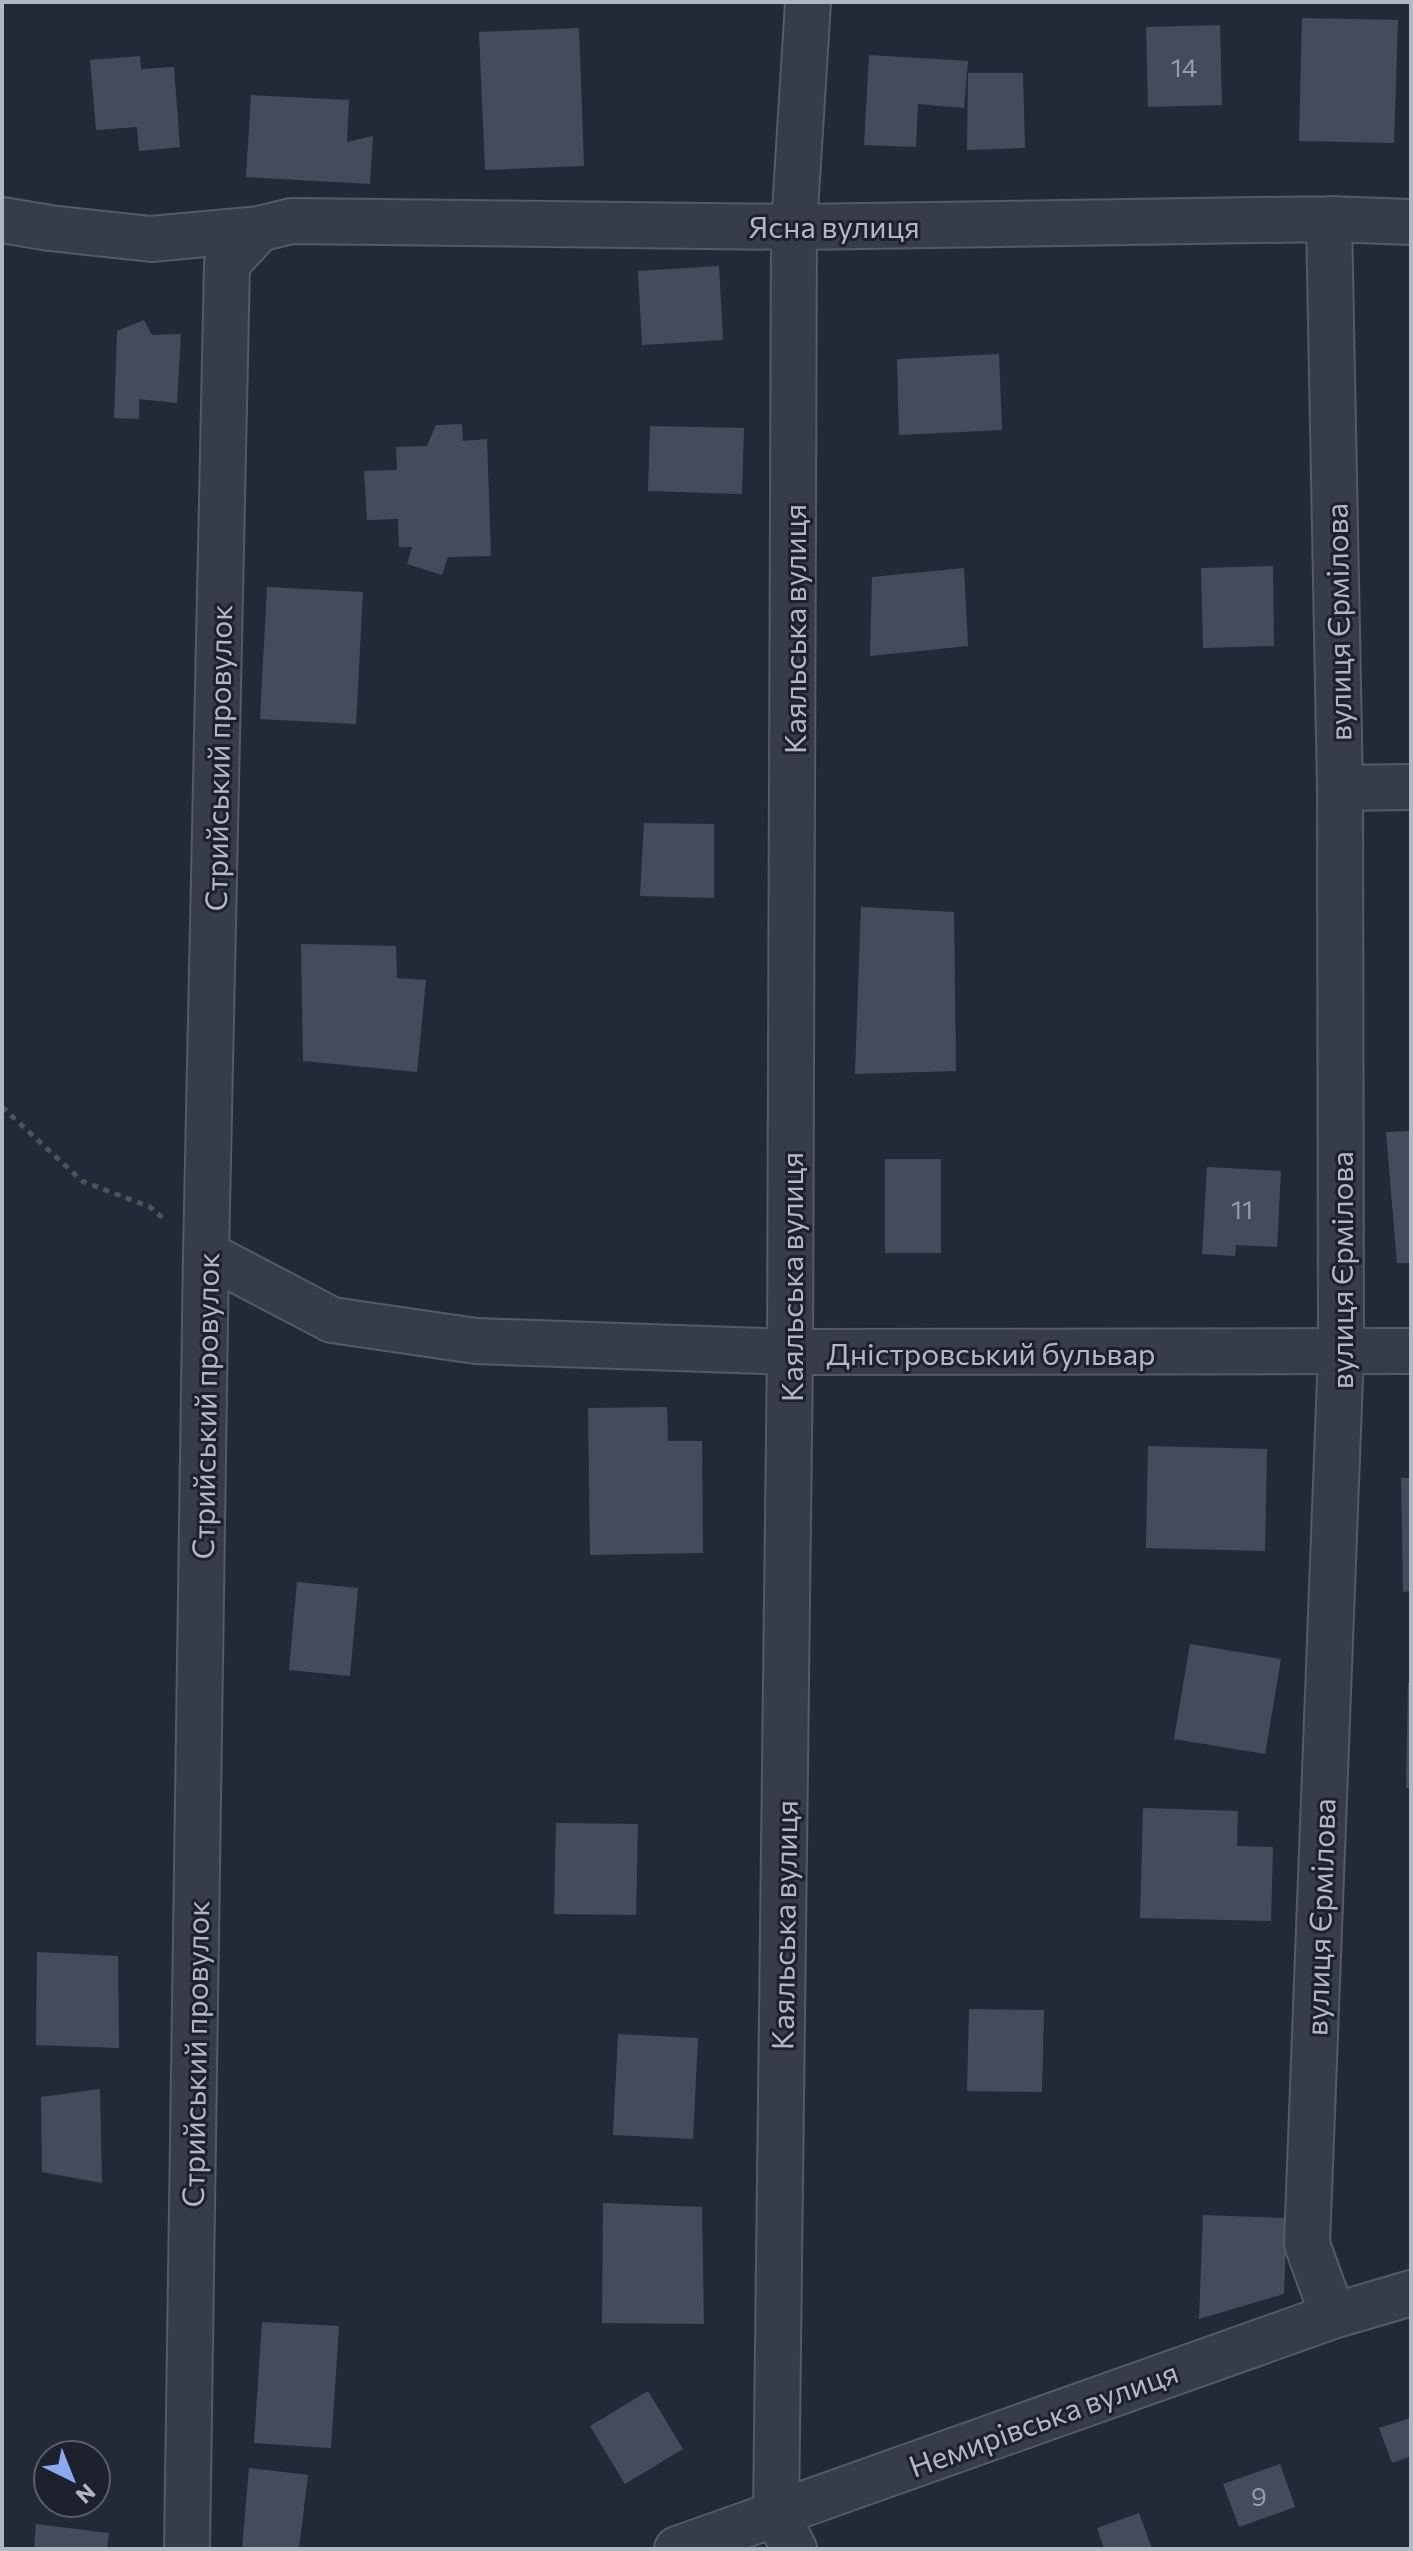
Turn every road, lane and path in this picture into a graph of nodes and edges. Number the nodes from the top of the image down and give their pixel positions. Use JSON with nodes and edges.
{"nodes":[{"id":1,"x":808,"y":2,"type":"edge"},
{"id":2,"x":1329,"y":219,"type":"junction"},
{"id":3,"x":2,"y":220,"type":"edge"},
{"id":4,"x":1411,"y":222,"type":"edge"},
{"id":5,"x":794,"y":227,"type":"junction"},
{"id":6,"x":259,"y":229,"type":"junction"},
{"id":7,"x":1411,"y":787,"type":"edge"},
{"id":8,"x":1340,"y":788,"type":"junction"},
{"id":9,"x":2,"y":1107,"type":"edge"},
{"id":10,"x":206,"y":1254,"type":"junction"},
{"id":11,"x":1411,"y":1351,"type":"edge"},
{"id":12,"x":790,"y":1352,"type":"junction"},
{"id":13,"x":1341,"y":1352,"type":"junction"},
{"id":14,"x":1411,"y":2293,"type":"edge"},
{"id":15,"x":1333,"y":2316,"type":"junction"},
{"id":16,"x":785,"y":2531,"type":"edge"},
{"id":17,"x":187,"y":2549,"type":"edge"},
{"id":18,"x":677,"y":2549,"type":"edge"}],
"edges":[{"from":1,"to":5,"type":"street","name":"Каяльська вулиця"},
{"from":2,"to":4,"type":"street","name":"Ясна вулиця"},
{"from":2,"to":5,"type":"street","name":"Ясна вулиця"},
{"from":2,"to":8,"type":"street","name":"вулиця Єрмілова"},
{"from":3,"to":6,"type":"street","name":"Ясна вулиця"},
{"from":5,"to":6,"type":"street","name":"Ясна вулиця"},
{"from":5,"to":12,"type":"street","name":"Каяльська вулиця"},
{"from":6,"to":10,"type":"street","name":"Стрийський провулок"},
{"from":7,"to":8,"type":"street"},
{"from":8,"to":13,"type":"street","name":"вулиця Єрмілова"},
{"from":9,"to":10,"type":"path"},
{"from":10,"to":12,"type":"street","name":"Дністровський бульвар"},
{"from":10,"to":17,"type":"street","name":"Стрийський провулок"},
{"from":11,"to":13,"type":"street","name":"Дністровський бульвар"},
{"from":12,"to":13,"type":"street","name":"Дністровський бульвар"},
{"from":12,"to":16,"type":"street","name":"Каяльська вулиця"},
{"from":13,"to":15,"type":"street","name":"вулиця Єрмілова"},
{"from":14,"to":15,"type":"street","name":"Немирівська вулиця"},
{"from":15,"to":16,"type":"street","name":"Немирівська вулиця"},
{"from":16,"to":18,"type":"street","name":"Немирівська вулиця"}]}
